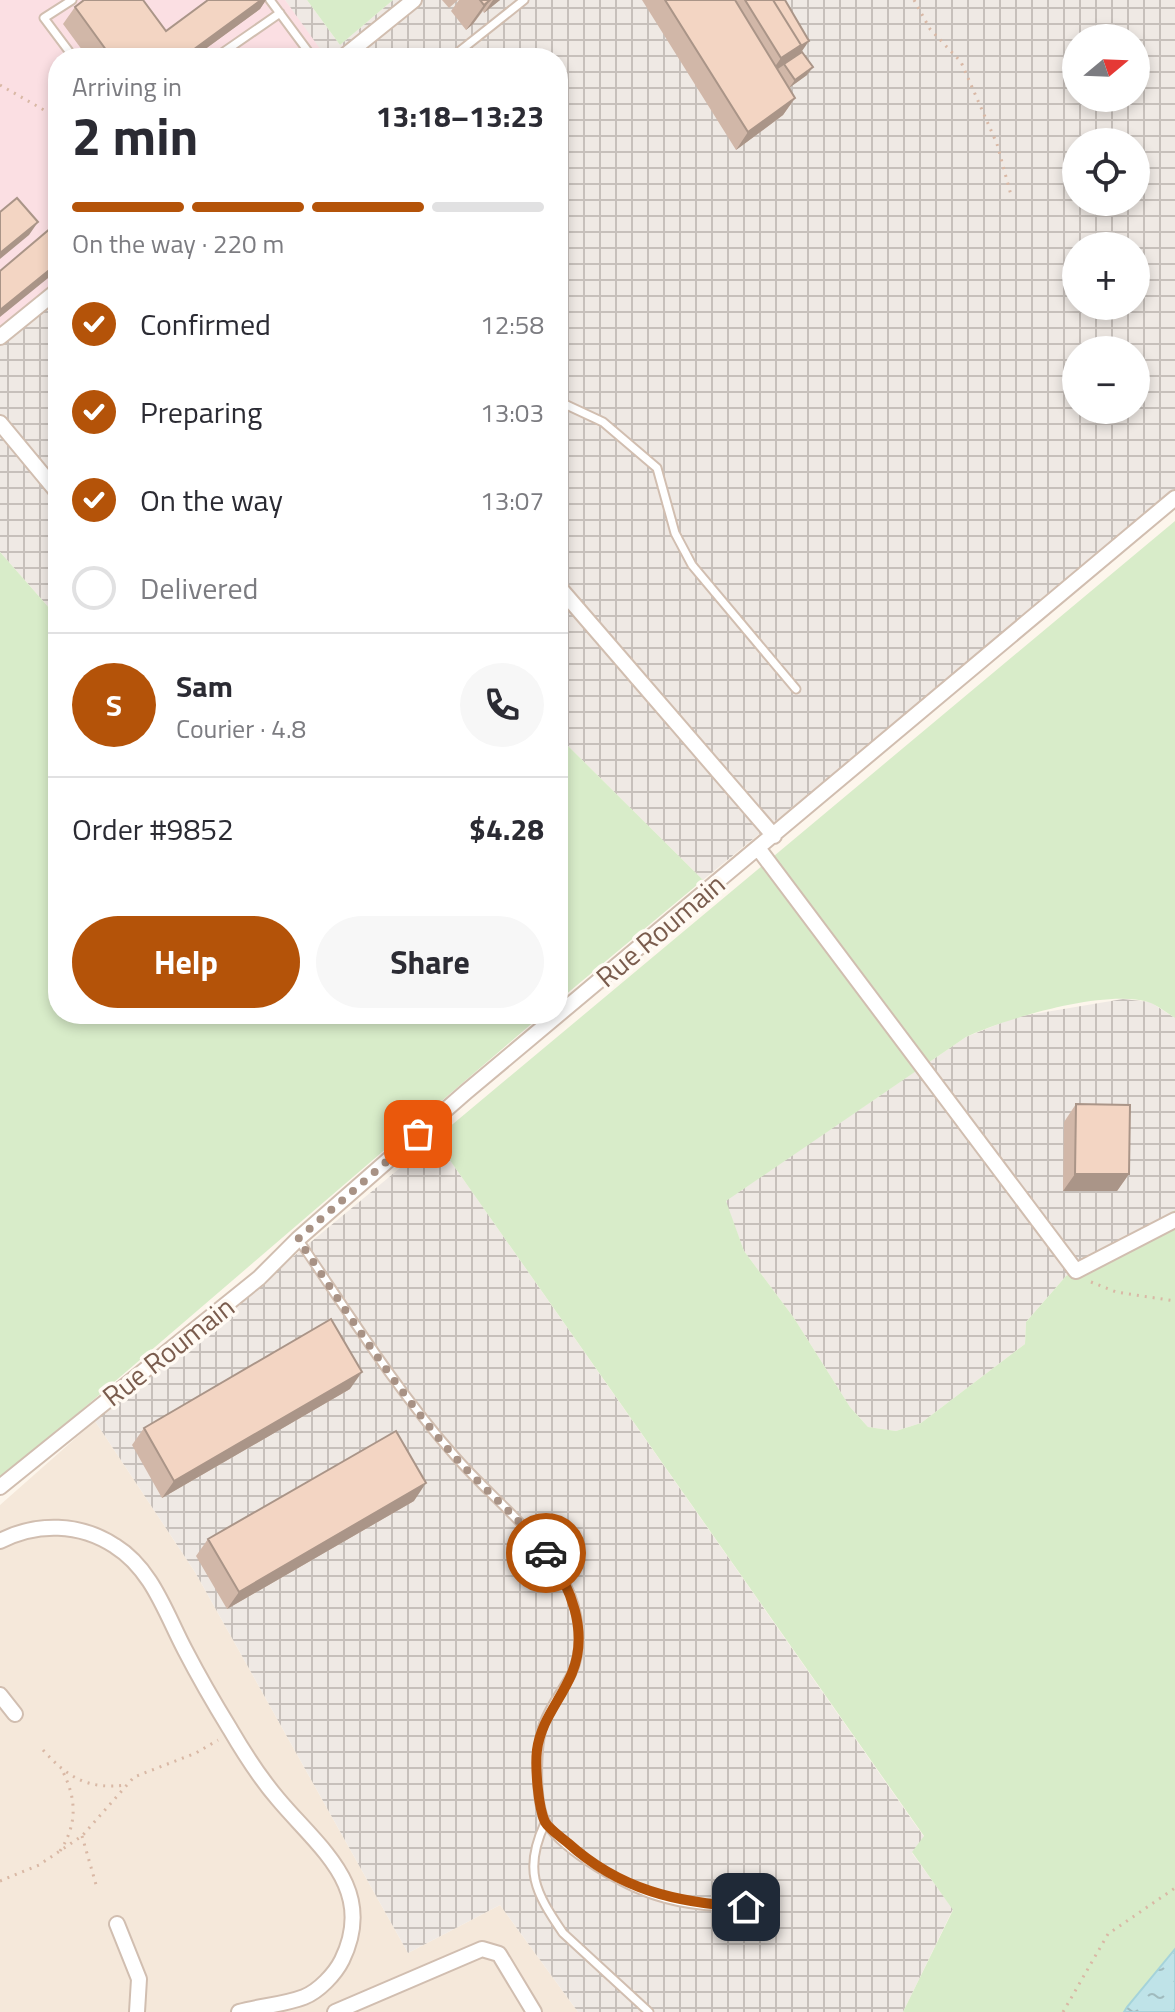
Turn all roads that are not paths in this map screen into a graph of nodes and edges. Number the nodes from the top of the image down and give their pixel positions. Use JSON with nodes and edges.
{"nodes":[{"id":1,"x":72,"y":0,"type":"edge"},
{"id":2,"x":270,"y":0,"type":"edge"},
{"id":3,"x":414,"y":0,"type":"edge"},
{"id":4,"x":524,"y":0,"type":"edge"},
{"id":5,"x":280,"y":13,"type":"junction"},
{"id":6,"x":66,"y":48,"type":"edge"},
{"id":7,"x":229,"y":48,"type":"edge"},
{"id":8,"x":306,"y":48,"type":"edge"},
{"id":9,"x":354,"y":48,"type":"edge"},
{"id":10,"x":464,"y":48,"type":"edge"},
{"id":11,"x":48,"y":298,"type":"edge"},
{"id":12,"x":0,"y":337,"type":"edge"},
{"id":13,"x":568,"y":406,"type":"edge"},
{"id":14,"x":0,"y":423,"type":"edge"},
{"id":15,"x":48,"y":481,"type":"edge"},
{"id":16,"x":1175,"y":498,"type":"edge"},
{"id":17,"x":568,"y":598,"type":"edge"},
{"id":18,"x":796,"y":689,"type":"dead end"},
{"id":19,"x":774,"y":836,"type":"junction"},
{"id":20,"x":758,"y":848,"type":"junction"},
{"id":21,"x":568,"y":1007,"type":"edge"},
{"id":22,"x":547,"y":1024,"type":"edge"},
{"id":23,"x":1175,"y":1220,"type":"edge"},
{"id":24,"x":298,"y":1239,"type":"junction"},
{"id":25,"x":0,"y":1487,"type":"edge"},
{"id":26,"x":0,"y":1541,"type":"edge"},
{"id":27,"x":0,"y":1695,"type":"edge"},
{"id":28,"x":15,"y":1714,"type":"dead end"},
{"id":29,"x":545,"y":1823,"type":"junction"},
{"id":30,"x":771,"y":1909,"type":"dead end"},
{"id":31,"x":117,"y":1924,"type":"dead end"},
{"id":32,"x":137,"y":2012,"type":"edge"},
{"id":33,"x":239,"y":2012,"type":"edge"},
{"id":34,"x":335,"y":2012,"type":"edge"},
{"id":35,"x":534,"y":2012,"type":"edge"},
{"id":36,"x":649,"y":2012,"type":"edge"}],
"edges":[{"from":1,"to":6,"type":"lane"},
{"from":2,"to":5,"type":"lane"},
{"from":3,"to":9,"type":"street"},
{"from":4,"to":10,"type":"lane"},
{"from":5,"to":7,"type":"lane"},
{"from":5,"to":8,"type":"lane"},
{"from":11,"to":12,"type":"street"},
{"from":13,"to":18,"type":"lane"},
{"from":14,"to":15,"type":"street"},
{"from":16,"to":19,"type":"street","name":"Rue Roumain"},
{"from":17,"to":19,"type":"street"},
{"from":19,"to":20,"type":"street","name":"Rue Roumain"},
{"from":20,"to":21,"type":"street","name":"Rue Roumain"},
{"from":20,"to":23,"type":"street"},
{"from":22,"to":24,"type":"street","name":"Rue Roumain"},
{"from":24,"to":25,"type":"street","name":"Rue Roumain"},
{"from":24,"to":29,"type":"lane"},
{"from":26,"to":33,"type":"street"},
{"from":27,"to":28,"type":"street"},
{"from":29,"to":30,"type":"lane"},
{"from":29,"to":36,"type":"lane"},
{"from":31,"to":32,"type":"street"},
{"from":34,"to":35,"type":"street"}]}
